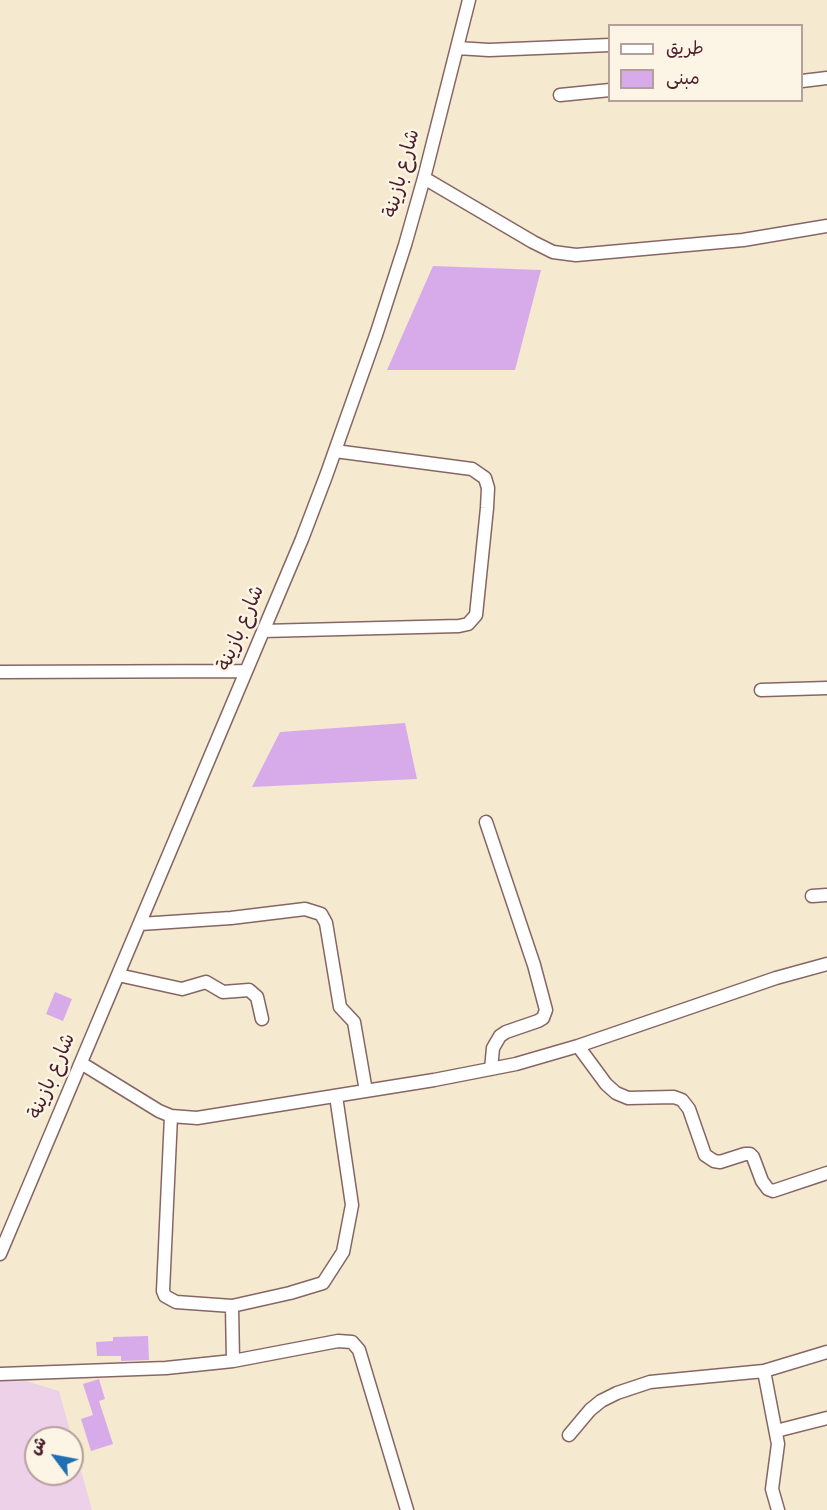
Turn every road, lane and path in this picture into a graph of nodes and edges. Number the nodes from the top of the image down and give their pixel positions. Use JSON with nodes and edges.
{"nodes":[{"id":1,"x":469,"y":0,"type":"edge"},
{"id":2,"x":608,"y":45,"type":"edge"},
{"id":3,"x":457,"y":48,"type":"junction"},
{"id":4,"x":827,"y":78,"type":"edge"},
{"id":5,"x":803,"y":81,"type":"edge"},
{"id":6,"x":608,"y":90,"type":"edge"},
{"id":7,"x":560,"y":95,"type":"dead end"},
{"id":8,"x":424,"y":178,"type":"junction"},
{"id":9,"x":827,"y":226,"type":"edge"},
{"id":10,"x":335,"y":451,"type":"junction"},
{"id":11,"x":263,"y":631,"type":"junction"},
{"id":12,"x":246,"y":671,"type":"junction"},
{"id":13,"x":0,"y":672,"type":"edge"},
{"id":14,"x":827,"y":688,"type":"edge"},
{"id":15,"x":761,"y":690,"type":"dead end"},
{"id":16,"x":486,"y":822,"type":"dead end"},
{"id":17,"x":827,"y":895,"type":"edge"},
{"id":18,"x":812,"y":896,"type":"dead end"},
{"id":19,"x":140,"y":924,"type":"junction"},
{"id":20,"x":827,"y":964,"type":"edge"},
{"id":21,"x":118,"y":975,"type":"junction"},
{"id":22,"x":262,"y":1018,"type":"dead end"},
{"id":23,"x":578,"y":1046,"type":"junction"},
{"id":24,"x":81,"y":1064,"type":"junction"},
{"id":25,"x":491,"y":1069,"type":"junction"},
{"id":26,"x":366,"y":1091,"type":"junction"},
{"id":27,"x":336,"y":1096,"type":"junction"},
{"id":28,"x":171,"y":1116,"type":"junction"},
{"id":29,"x":827,"y":1173,"type":"edge"},
{"id":30,"x":0,"y":1254,"type":"edge"},
{"id":31,"x":232,"y":1306,"type":"junction"},
{"id":32,"x":827,"y":1352,"type":"edge"},
{"id":33,"x":233,"y":1360,"type":"junction"},
{"id":34,"x":764,"y":1371,"type":"junction"},
{"id":35,"x":0,"y":1374,"type":"edge"},
{"id":36,"x":827,"y":1418,"type":"edge"},
{"id":37,"x":776,"y":1431,"type":"junction"},
{"id":38,"x":569,"y":1435,"type":"dead end"},
{"id":39,"x":406,"y":1510,"type":"edge"},
{"id":40,"x":778,"y":1510,"type":"edge"}],
"edges":[{"from":1,"to":3,"type":"street","name":"شارع بازينة"},
{"from":2,"to":3,"type":"street"},
{"from":3,"to":8,"type":"street","name":"شارع بازينة"},
{"from":4,"to":5,"type":"street"},
{"from":6,"to":7,"type":"street"},
{"from":8,"to":9,"type":"street"},
{"from":8,"to":10,"type":"street","name":"شارع بازينة"},
{"from":10,"to":11,"type":"street","name":"شارع بازينة"},
{"from":10,"to":11,"type":"street"},
{"from":11,"to":12,"type":"street","name":"شارع بازينة"},
{"from":12,"to":13,"type":"street"},
{"from":12,"to":19,"type":"street","name":"شارع بازينة"},
{"from":14,"to":15,"type":"street"},
{"from":16,"to":25,"type":"street"},
{"from":17,"to":18,"type":"street"},
{"from":19,"to":21,"type":"street","name":"شارع بازينة"},
{"from":19,"to":26,"type":"street"},
{"from":20,"to":23,"type":"street"},
{"from":21,"to":22,"type":"street"},
{"from":21,"to":24,"type":"street","name":"شارع بازينة"},
{"from":23,"to":25,"type":"street"},
{"from":23,"to":29,"type":"street"},
{"from":24,"to":28,"type":"street"},
{"from":24,"to":30,"type":"street","name":"شارع بازينة"},
{"from":25,"to":26,"type":"street"},
{"from":26,"to":27,"type":"street"},
{"from":27,"to":28,"type":"street"},
{"from":27,"to":31,"type":"street"},
{"from":28,"to":31,"type":"street"},
{"from":31,"to":33,"type":"street"},
{"from":32,"to":34,"type":"street"},
{"from":33,"to":35,"type":"street"},
{"from":33,"to":39,"type":"street"},
{"from":34,"to":37,"type":"street"},
{"from":34,"to":38,"type":"street"},
{"from":36,"to":37,"type":"street"},
{"from":37,"to":40,"type":"street"}]}
